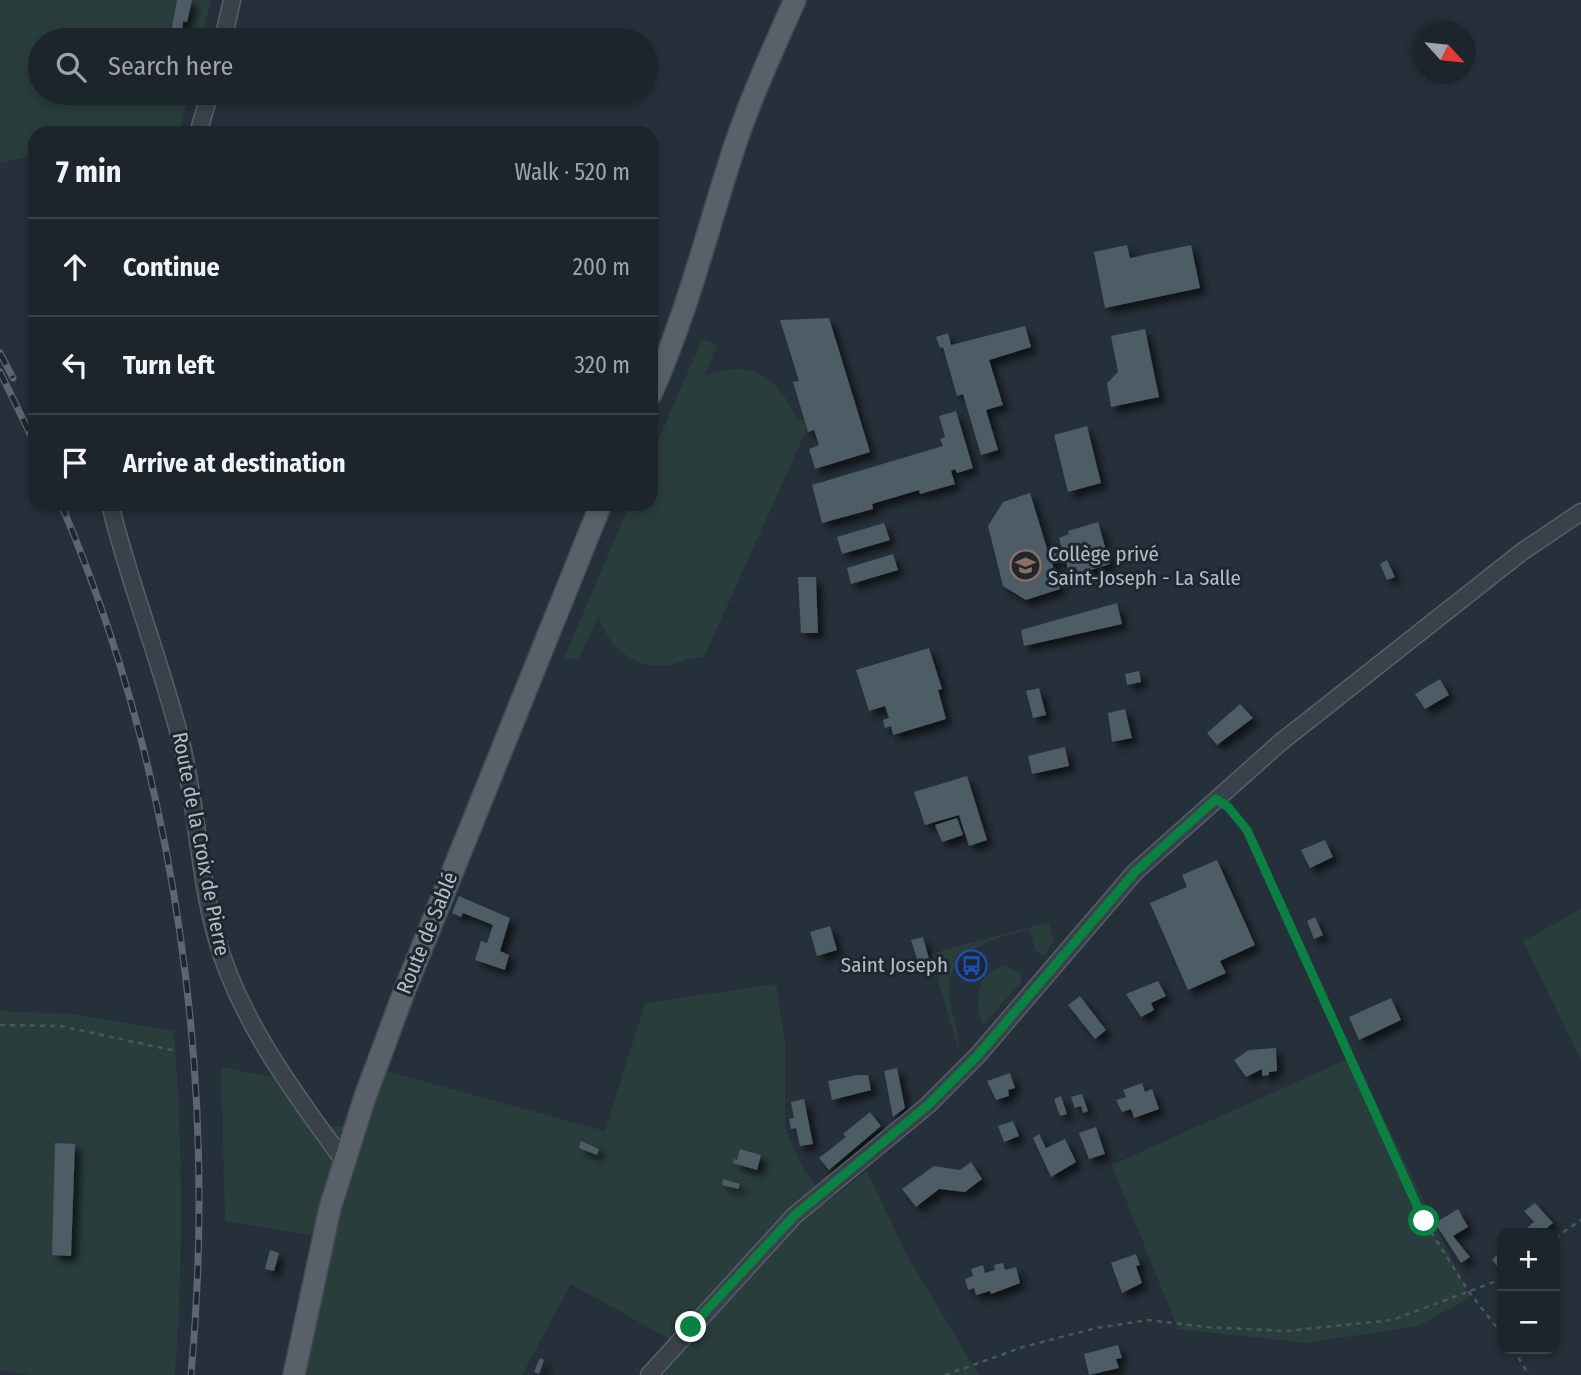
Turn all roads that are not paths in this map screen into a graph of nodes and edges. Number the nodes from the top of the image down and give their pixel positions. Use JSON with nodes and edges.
{"nodes":[{"id":1,"x":232,"y":0,"type":"edge"},
{"id":2,"x":795,"y":0,"type":"edge"},
{"id":3,"x":226,"y":28,"type":"edge"},
{"id":4,"x":206,"y":105,"type":"edge"},
{"id":5,"x":200,"y":126,"type":"edge"},
{"id":6,"x":658,"y":377,"type":"edge"},
{"id":7,"x":112,"y":511,"type":"edge"},
{"id":8,"x":598,"y":511,"type":"edge"},
{"id":9,"x":1581,"y":512,"type":"edge"},
{"id":10,"x":344,"y":1161,"type":"junction"},
{"id":11,"x":294,"y":1375,"type":"edge"},
{"id":12,"x":649,"y":1375,"type":"edge"}],
"edges":[{"from":1,"to":3,"type":"street"},
{"from":2,"to":6,"type":"main road"},
{"from":4,"to":5,"type":"street"},
{"from":7,"to":10,"type":"street","name":"Route de la Croix de Pierre"},
{"from":8,"to":10,"type":"main road","name":"Route de Sablé"},
{"from":9,"to":12,"type":"street"},
{"from":10,"to":11,"type":"main road","name":"Route de Sablé"}]}
